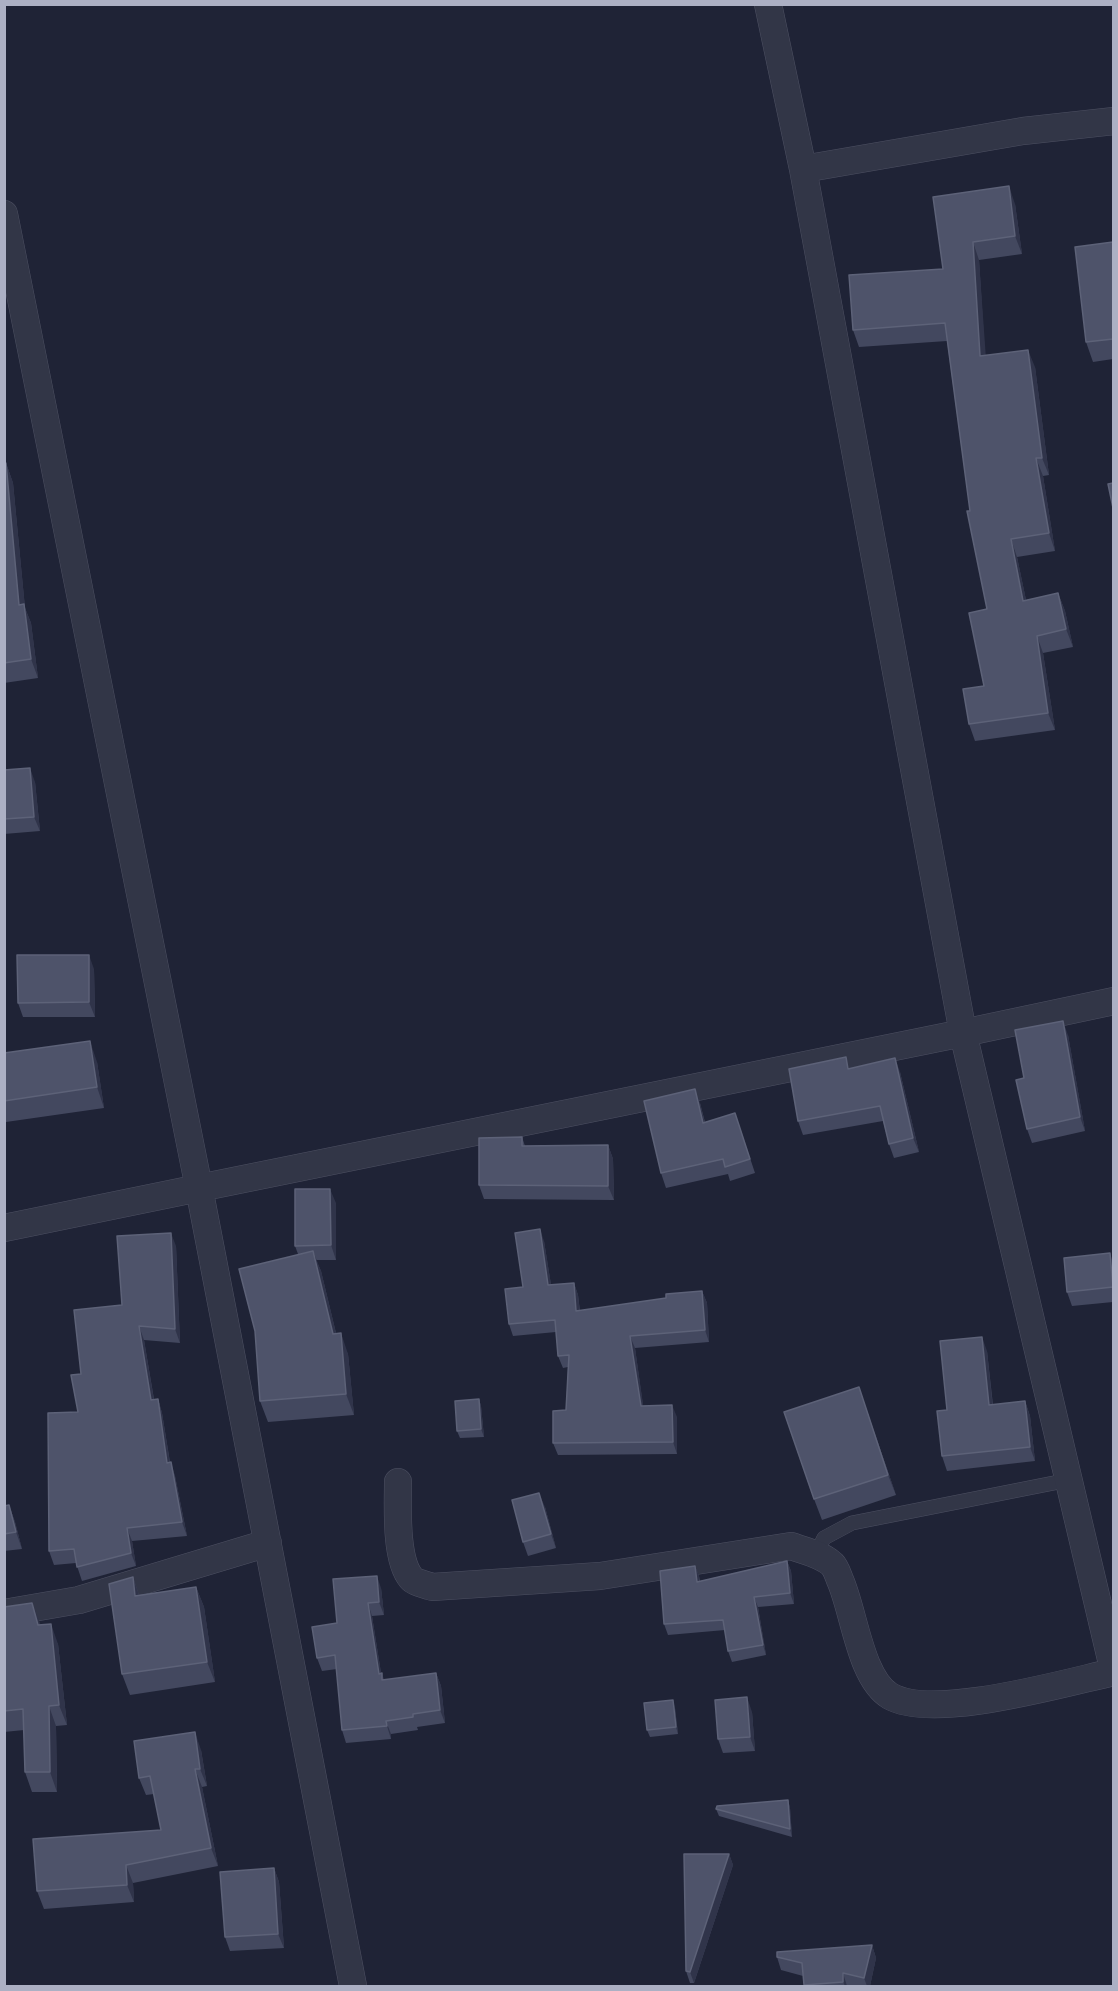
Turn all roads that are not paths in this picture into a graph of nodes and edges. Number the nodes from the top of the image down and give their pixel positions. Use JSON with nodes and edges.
{"nodes":[{"id":1,"x":768,"y":4,"type":"edge"},
{"id":2,"x":1113,"y":121,"type":"edge"},
{"id":3,"x":803,"y":170,"type":"junction"},
{"id":4,"x":4,"y":214,"type":"edge"},
{"id":5,"x":1113,"y":1001,"type":"edge"},
{"id":6,"x":963,"y":1033,"type":"junction"},
{"id":7,"x":200,"y":1188,"type":"junction"},
{"id":8,"x":4,"y":1228,"type":"edge"},
{"id":9,"x":1069,"y":1480,"type":"junction"},
{"id":10,"x":398,"y":1482,"type":"dead end"},
{"id":11,"x":268,"y":1543,"type":"junction"},
{"id":12,"x":816,"y":1554,"type":"junction"},
{"id":13,"x":4,"y":1612,"type":"edge"},
{"id":14,"x":353,"y":1986,"type":"edge"}],
"edges":[{"from":1,"to":3,"type":"street"},
{"from":2,"to":3,"type":"street"},
{"from":3,"to":6,"type":"street"},
{"from":4,"to":7,"type":"street"},
{"from":5,"to":6,"type":"street"},
{"from":6,"to":7,"type":"street"},
{"from":6,"to":9,"type":"street"},
{"from":7,"to":8,"type":"street"},
{"from":7,"to":11,"type":"street"},
{"from":9,"to":12,"type":"lane"},
{"from":9,"to":12,"type":"street"},
{"from":10,"to":12,"type":"street"},
{"from":11,"to":13,"type":"street"},
{"from":11,"to":14,"type":"street"}]}
